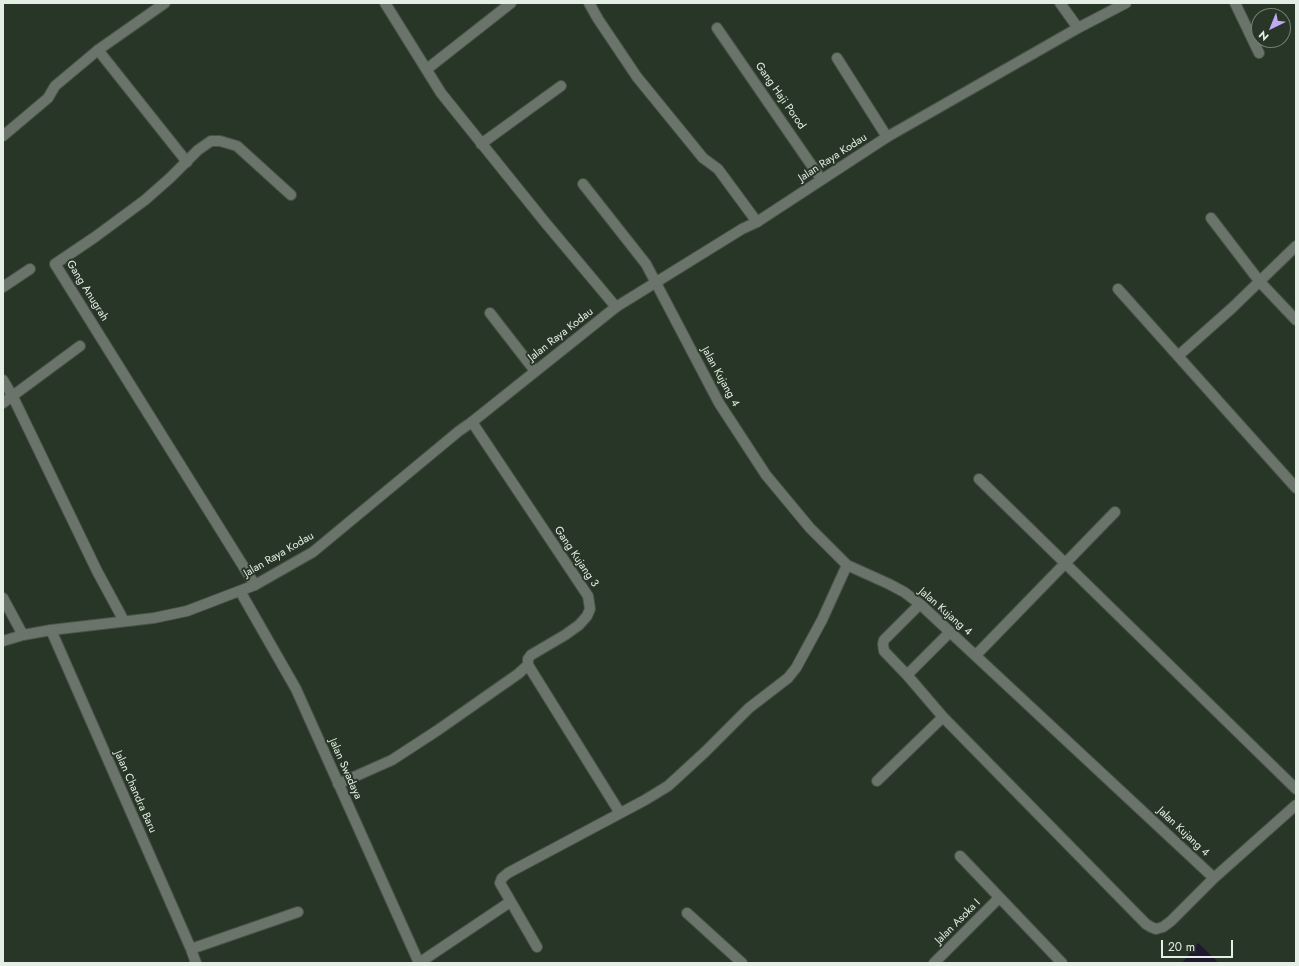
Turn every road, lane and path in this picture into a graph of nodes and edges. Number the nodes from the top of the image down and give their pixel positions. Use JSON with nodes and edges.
{"nodes":[{"id":1,"x":165,"y":3,"type":"edge"},
{"id":2,"x":385,"y":3,"type":"edge"},
{"id":3,"x":511,"y":3,"type":"edge"},
{"id":4,"x":589,"y":3,"type":"edge"},
{"id":5,"x":1060,"y":3,"type":"edge"},
{"id":6,"x":1126,"y":3,"type":"edge"},
{"id":7,"x":1235,"y":3,"type":"edge"},
{"id":8,"x":717,"y":28,"type":"dead end"},
{"id":9,"x":1078,"y":28,"type":"junction"},
{"id":10,"x":98,"y":50,"type":"junction"},
{"id":11,"x":1259,"y":53,"type":"dead end"},
{"id":12,"x":837,"y":58,"type":"dead end"},
{"id":13,"x":427,"y":69,"type":"junction"},
{"id":14,"x":561,"y":86,"type":"dead end"},
{"id":15,"x":3,"y":136,"type":"edge"},
{"id":16,"x":887,"y":137,"type":"junction"},
{"id":17,"x":481,"y":144,"type":"junction"},
{"id":18,"x":187,"y":162,"type":"junction"},
{"id":19,"x":822,"y":179,"type":"junction"},
{"id":20,"x":583,"y":184,"type":"dead end"},
{"id":21,"x":291,"y":195,"type":"dead end"},
{"id":22,"x":1211,"y":218,"type":"dead end"},
{"id":23,"x":757,"y":222,"type":"junction"},
{"id":24,"x":1296,"y":246,"type":"edge"},
{"id":25,"x":30,"y":269,"type":"dead end"},
{"id":26,"x":657,"y":282,"type":"junction"},
{"id":27,"x":1260,"y":282,"type":"junction"},
{"id":28,"x":3,"y":287,"type":"edge"},
{"id":29,"x":1118,"y":289,"type":"dead end"},
{"id":30,"x":616,"y":307,"type":"junction"},
{"id":31,"x":490,"y":313,"type":"dead end"},
{"id":32,"x":1296,"y":320,"type":"edge"},
{"id":33,"x":80,"y":346,"type":"dead end"},
{"id":34,"x":1178,"y":356,"type":"junction"},
{"id":35,"x":535,"y":371,"type":"junction"},
{"id":36,"x":3,"y":380,"type":"edge"},
{"id":37,"x":13,"y":397,"type":"junction"},
{"id":38,"x":3,"y":403,"type":"edge"},
{"id":39,"x":472,"y":422,"type":"junction"},
{"id":40,"x":979,"y":479,"type":"dead end"},
{"id":41,"x":1296,"y":488,"type":"edge"},
{"id":42,"x":1115,"y":512,"type":"dead end"},
{"id":43,"x":1065,"y":563,"type":"junction"},
{"id":44,"x":847,"y":565,"type":"junction"},
{"id":45,"x":254,"y":585,"type":"junction"},
{"id":46,"x":240,"y":591,"type":"junction"},
{"id":47,"x":3,"y":598,"type":"edge"},
{"id":48,"x":920,"y":604,"type":"junction"},
{"id":49,"x":124,"y":621,"type":"junction"},
{"id":50,"x":51,"y":630,"type":"junction"},
{"id":51,"x":950,"y":632,"type":"junction"},
{"id":52,"x":23,"y":635,"type":"junction"},
{"id":53,"x":3,"y":641,"type":"edge"},
{"id":54,"x":976,"y":655,"type":"junction"},
{"id":55,"x":528,"y":665,"type":"junction"},
{"id":56,"x":907,"y":675,"type":"junction"},
{"id":57,"x":943,"y":717,"type":"junction"},
{"id":58,"x":877,"y":781,"type":"dead end"},
{"id":59,"x":338,"y":784,"type":"junction"},
{"id":60,"x":1296,"y":789,"type":"edge"},
{"id":61,"x":1296,"y":805,"type":"edge"},
{"id":62,"x":620,"y":813,"type":"junction"},
{"id":63,"x":960,"y":856,"type":"dead end"},
{"id":64,"x":1214,"y":878,"type":"junction"},
{"id":65,"x":999,"y":898,"type":"junction"},
{"id":66,"x":510,"y":902,"type":"junction"},
{"id":67,"x":298,"y":912,"type":"dead end"},
{"id":68,"x":687,"y":913,"type":"dead end"},
{"id":69,"x":537,"y":948,"type":"dead end"},
{"id":70,"x":191,"y":949,"type":"junction"},
{"id":71,"x":196,"y":963,"type":"edge"},
{"id":72,"x":419,"y":963,"type":"edge"},
{"id":73,"x":742,"y":963,"type":"edge"},
{"id":74,"x":934,"y":963,"type":"edge"},
{"id":75,"x":1062,"y":963,"type":"edge"}],
"edges":[{"from":1,"to":10,"type":"street"},
{"from":2,"to":13,"type":"street"},
{"from":3,"to":13,"type":"street"},
{"from":4,"to":23,"type":"street"},
{"from":5,"to":9,"type":"street"},
{"from":6,"to":9,"type":"street","name":"Jalan Raya Kodau"},
{"from":7,"to":11,"type":"street"},
{"from":8,"to":19,"type":"street","name":"Gang Haji Porod"},
{"from":9,"to":16,"type":"street","name":"Jalan Raya Kodau"},
{"from":10,"to":15,"type":"street"},
{"from":10,"to":18,"type":"street"},
{"from":12,"to":16,"type":"street"},
{"from":13,"to":17,"type":"street"},
{"from":14,"to":17,"type":"street"},
{"from":16,"to":19,"type":"street","name":"Jalan Raya Kodau"},
{"from":17,"to":30,"type":"street"},
{"from":18,"to":21,"type":"street","name":"Gang Anugrah"},
{"from":18,"to":45,"type":"street","name":"Gang Anugrah"},
{"from":19,"to":23,"type":"street","name":"Jalan Raya Kodau"},
{"from":20,"to":26,"type":"street","name":"Jalan Kujang 4"},
{"from":22,"to":27,"type":"street"},
{"from":23,"to":26,"type":"street","name":"Jalan Raya Kodau"},
{"from":24,"to":27,"type":"street"},
{"from":25,"to":28,"type":"street"},
{"from":26,"to":30,"type":"street","name":"Jalan Raya Kodau"},
{"from":26,"to":44,"type":"street","name":"Jalan Kujang 4"},
{"from":27,"to":32,"type":"street"},
{"from":27,"to":34,"type":"street"},
{"from":29,"to":34,"type":"street"},
{"from":30,"to":35,"type":"street","name":"Jalan Raya Kodau"},
{"from":31,"to":35,"type":"street"},
{"from":33,"to":37,"type":"street"},
{"from":34,"to":41,"type":"street"},
{"from":35,"to":39,"type":"street","name":"Jalan Raya Kodau"},
{"from":36,"to":37,"type":"street"},
{"from":37,"to":38,"type":"street"},
{"from":37,"to":49,"type":"street"},
{"from":39,"to":45,"type":"street","name":"Jalan Raya Kodau"},
{"from":39,"to":55,"type":"street","name":"Gang Kujang 3"},
{"from":40,"to":43,"type":"street"},
{"from":42,"to":43,"type":"street"},
{"from":43,"to":54,"type":"street"},
{"from":43,"to":60,"type":"street"},
{"from":44,"to":48,"type":"street","name":"Jalan Kujang 4"},
{"from":44,"to":62,"type":"street"},
{"from":45,"to":46,"type":"street","name":"Jalan Raya Kodau"},
{"from":46,"to":49,"type":"street","name":"Jalan Raya Kodau"},
{"from":46,"to":59,"type":"street","name":"Jalan Swadaya"},
{"from":47,"to":52,"type":"street"},
{"from":48,"to":51,"type":"street","name":"Jalan Kujang 4"},
{"from":48,"to":56,"type":"street"},
{"from":49,"to":50,"type":"street","name":"Jalan Raya Kodau"},
{"from":50,"to":52,"type":"street","name":"Jalan Raya Kodau"},
{"from":50,"to":70,"type":"street","name":"Jalan Chandra Baru"},
{"from":51,"to":54,"type":"street","name":"Jalan Kujang 4"},
{"from":51,"to":56,"type":"street"},
{"from":52,"to":53,"type":"street","name":"Jalan Raya Kodau"},
{"from":54,"to":64,"type":"street","name":"Jalan Kujang 4"},
{"from":55,"to":59,"type":"street","name":"Gang Kujang 3"},
{"from":55,"to":62,"type":"street"},
{"from":56,"to":57,"type":"street"},
{"from":57,"to":58,"type":"street"},
{"from":57,"to":64,"type":"street"},
{"from":59,"to":72,"type":"street","name":"Jalan Swadaya"},
{"from":61,"to":64,"type":"street"},
{"from":62,"to":66,"type":"street"},
{"from":63,"to":65,"type":"street"},
{"from":65,"to":74,"type":"street","name":"Jalan Asoka I"},
{"from":65,"to":75,"type":"street"},
{"from":66,"to":69,"type":"street"},
{"from":66,"to":72,"type":"street"},
{"from":67,"to":70,"type":"street"},
{"from":68,"to":73,"type":"street"},
{"from":70,"to":71,"type":"street","name":"Jalan Chandra Baru"}]}
